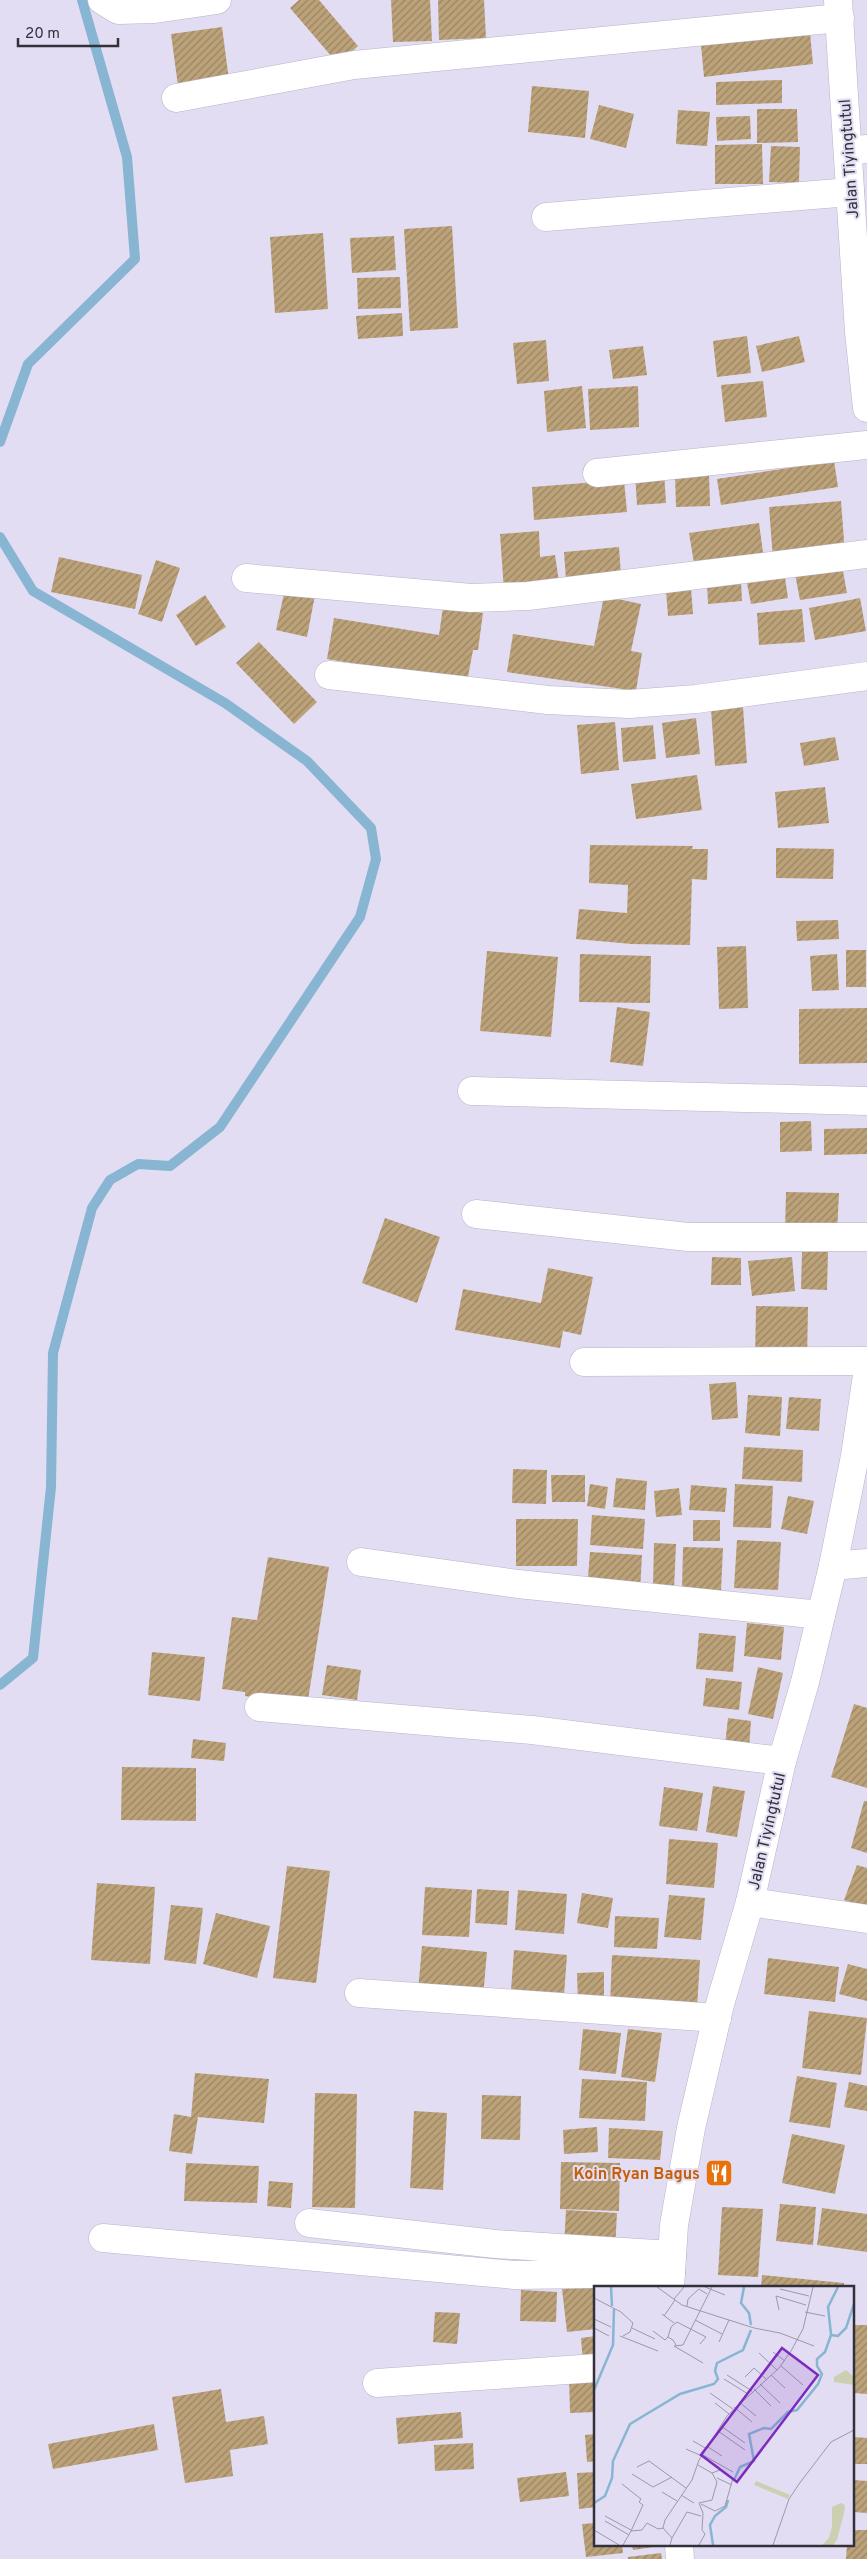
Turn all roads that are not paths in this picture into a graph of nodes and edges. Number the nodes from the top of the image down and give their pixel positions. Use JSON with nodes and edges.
{"nodes":[{"id":1,"x":102,"y":0,"type":"edge"},
{"id":2,"x":217,"y":0,"type":"edge"},
{"id":3,"x":839,"y":9,"type":"edge"},
{"id":4,"x":176,"y":98,"type":"dead end"},
{"id":5,"x":857,"y":150,"type":"edge"},
{"id":6,"x":850,"y":192,"type":"junction"},
{"id":7,"x":546,"y":217,"type":"dead end"},
{"id":8,"x":867,"y":408,"type":"edge"},
{"id":9,"x":867,"y":445,"type":"edge"},
{"id":10,"x":597,"y":473,"type":"dead end"},
{"id":11,"x":867,"y":554,"type":"edge"},
{"id":12,"x":246,"y":578,"type":"dead end"},
{"id":13,"x":329,"y":675,"type":"dead end"},
{"id":14,"x":867,"y":676,"type":"edge"},
{"id":15,"x":472,"y":1091,"type":"dead end"},
{"id":16,"x":867,"y":1101,"type":"edge"},
{"id":17,"x":476,"y":1214,"type":"dead end"},
{"id":18,"x":867,"y":1237,"type":"edge"},
{"id":19,"x":867,"y":1361,"type":"edge"},
{"id":20,"x":584,"y":1362,"type":"dead end"},
{"id":21,"x":867,"y":1376,"type":"edge"},
{"id":22,"x":861,"y":1455,"type":"edge"},
{"id":23,"x":361,"y":1562,"type":"dead end"},
{"id":24,"x":867,"y":1564,"type":"edge"},
{"id":25,"x":833,"y":1566,"type":"junction"},
{"id":26,"x":821,"y":1615,"type":"junction"},
{"id":27,"x":259,"y":1707,"type":"dead end"},
{"id":28,"x":782,"y":1761,"type":"junction"},
{"id":29,"x":750,"y":1902,"type":"junction"},
{"id":30,"x":867,"y":1919,"type":"edge"},
{"id":31,"x":359,"y":1992,"type":"dead end"},
{"id":32,"x":717,"y":2018,"type":"junction"},
{"id":33,"x":309,"y":2223,"type":"dead end"},
{"id":34,"x":103,"y":2238,"type":"dead end"},
{"id":35,"x":671,"y":2272,"type":"edge"},
{"id":36,"x":594,"y":2368,"type":"edge"},
{"id":37,"x":377,"y":2383,"type":"dead end"},
{"id":38,"x":679,"y":2546,"type":"edge"},
{"id":39,"x":680,"y":2559,"type":"edge"}],
"edges":[{"from":1,"to":2,"type":"street"},
{"from":3,"to":4,"type":"street"},
{"from":3,"to":5,"type":"street","name":"Jalan Tiyingtutul"},
{"from":5,"to":6,"type":"street","name":"Jalan Tiyingtutul"},
{"from":6,"to":7,"type":"street"},
{"from":6,"to":8,"type":"street","name":"Jalan Tiyingtutul"},
{"from":9,"to":10,"type":"street"},
{"from":11,"to":12,"type":"street"},
{"from":13,"to":14,"type":"street"},
{"from":15,"to":16,"type":"street"},
{"from":17,"to":18,"type":"street"},
{"from":19,"to":20,"type":"street"},
{"from":21,"to":22,"type":"street","name":"Jalan Tiyingtutul"},
{"from":22,"to":25,"type":"street","name":"Jalan Tiyingtutul"},
{"from":23,"to":26,"type":"street"},
{"from":24,"to":25,"type":"street"},
{"from":25,"to":26,"type":"street","name":"Jalan Tiyingtutul"},
{"from":26,"to":28,"type":"street","name":"Jalan Tiyingtutul"},
{"from":27,"to":28,"type":"street"},
{"from":28,"to":29,"type":"street","name":"Jalan Tiyingtutul"},
{"from":29,"to":30,"type":"street"},
{"from":29,"to":32,"type":"street","name":"Jalan Tiyingtutul"},
{"from":31,"to":32,"type":"street"},
{"from":32,"to":35,"type":"street","name":"Jalan Tiyingtutul"},
{"from":33,"to":35,"type":"street"},
{"from":34,"to":35,"type":"street"},
{"from":36,"to":37,"type":"street"},
{"from":38,"to":39,"type":"street"}]}
